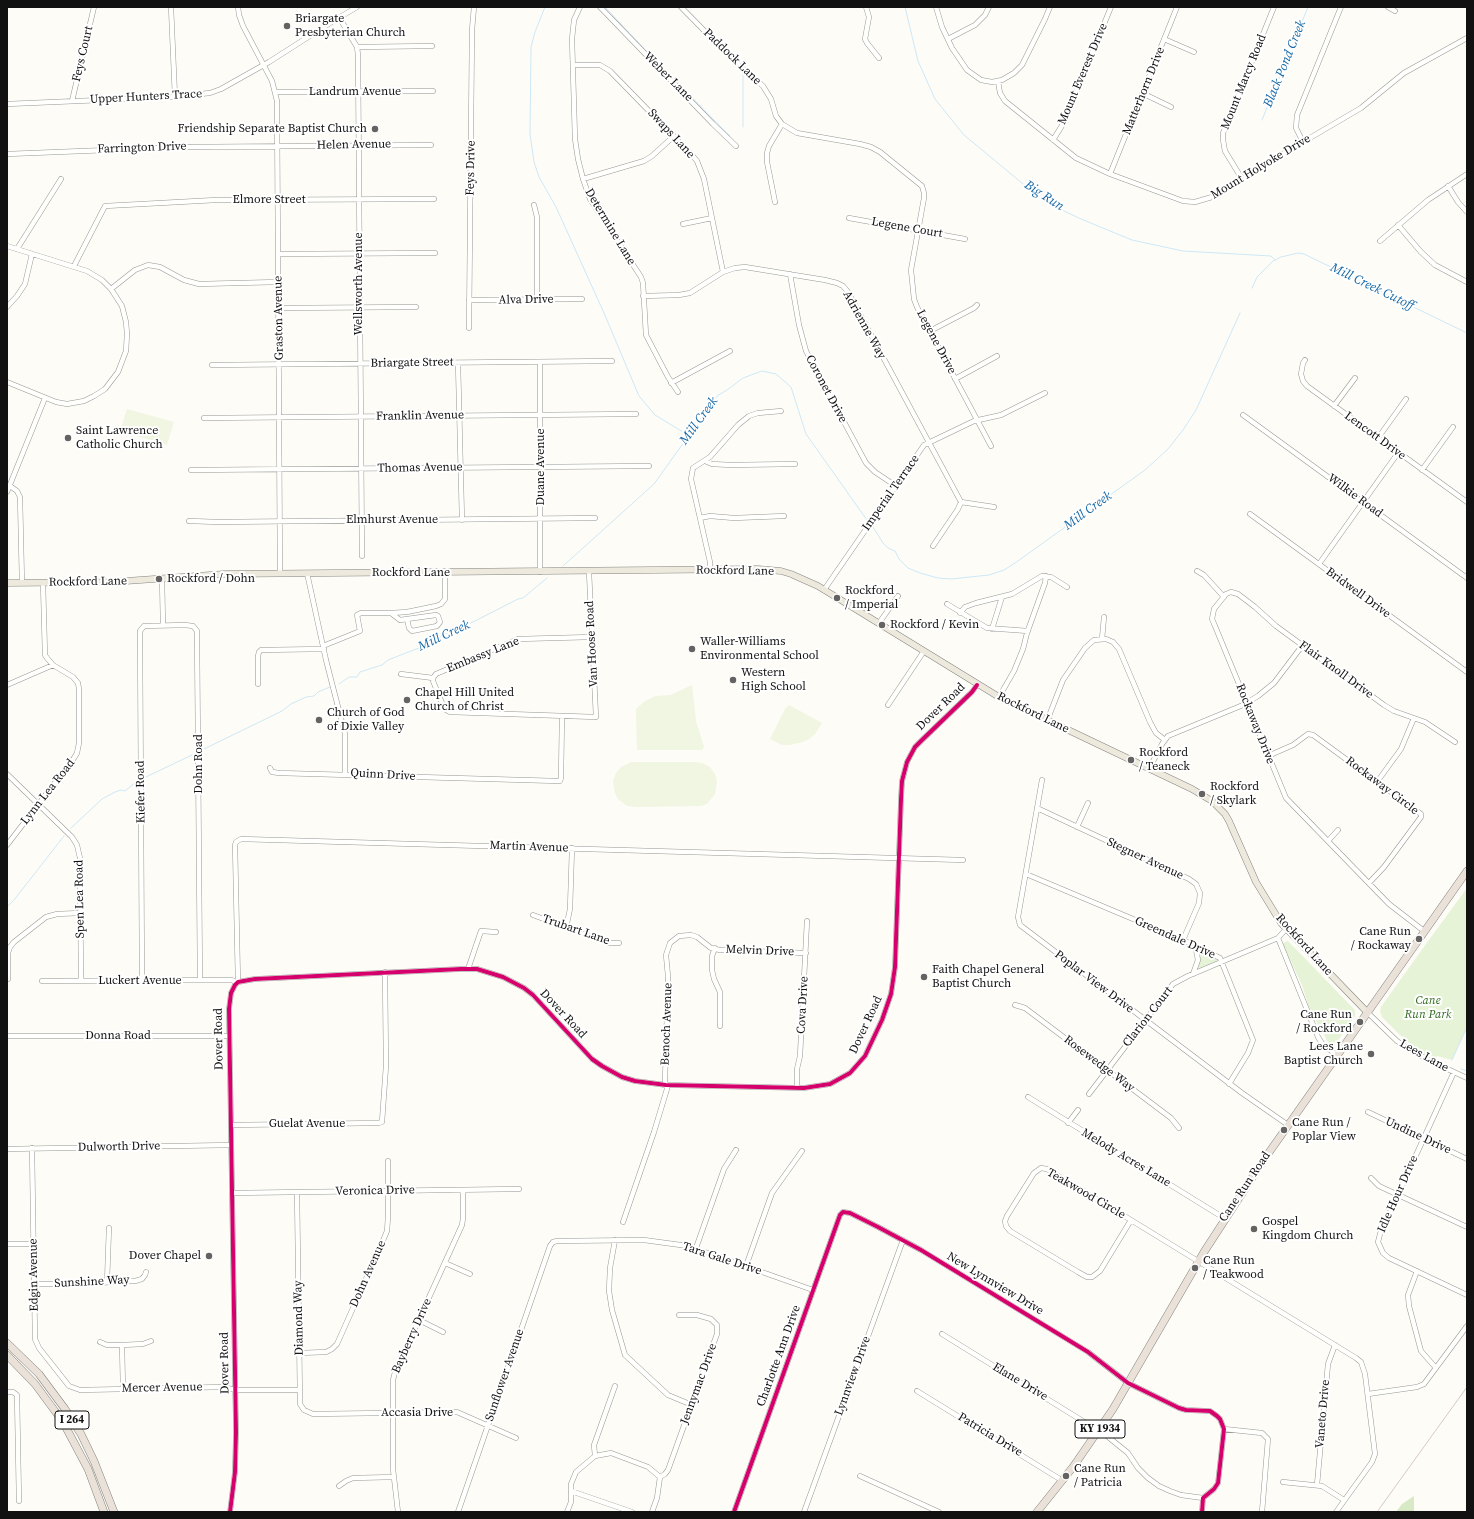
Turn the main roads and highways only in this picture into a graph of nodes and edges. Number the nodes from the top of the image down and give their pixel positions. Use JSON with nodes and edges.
{"nodes":[{"id":1,"x":7,"y":583,"type":"edge"},
{"id":2,"x":1467,"y":871,"type":"edge"},
{"id":3,"x":1367,"y":1012,"type":"junction"},
{"id":4,"x":7,"y":1342,"type":"edge"},
{"id":5,"x":7,"y":1355,"type":"edge"},
{"id":6,"x":104,"y":1512,"type":"edge"},
{"id":7,"x":114,"y":1512,"type":"edge"},
{"id":8,"x":1037,"y":1512,"type":"edge"}],
"edges":[{"from":1,"to":3,"type":"main road","name":"Rockford Lane"},
{"from":2,"to":3,"type":"highway","name":"Cane Run Road","number":"KY 1934"},
{"from":3,"to":8,"type":"highway","name":"Cane Run Road","number":"KY 1934"},
{"from":4,"to":7,"type":"highway","number":"I 264"},
{"from":5,"to":6,"type":"highway","number":"I 264"}]}
